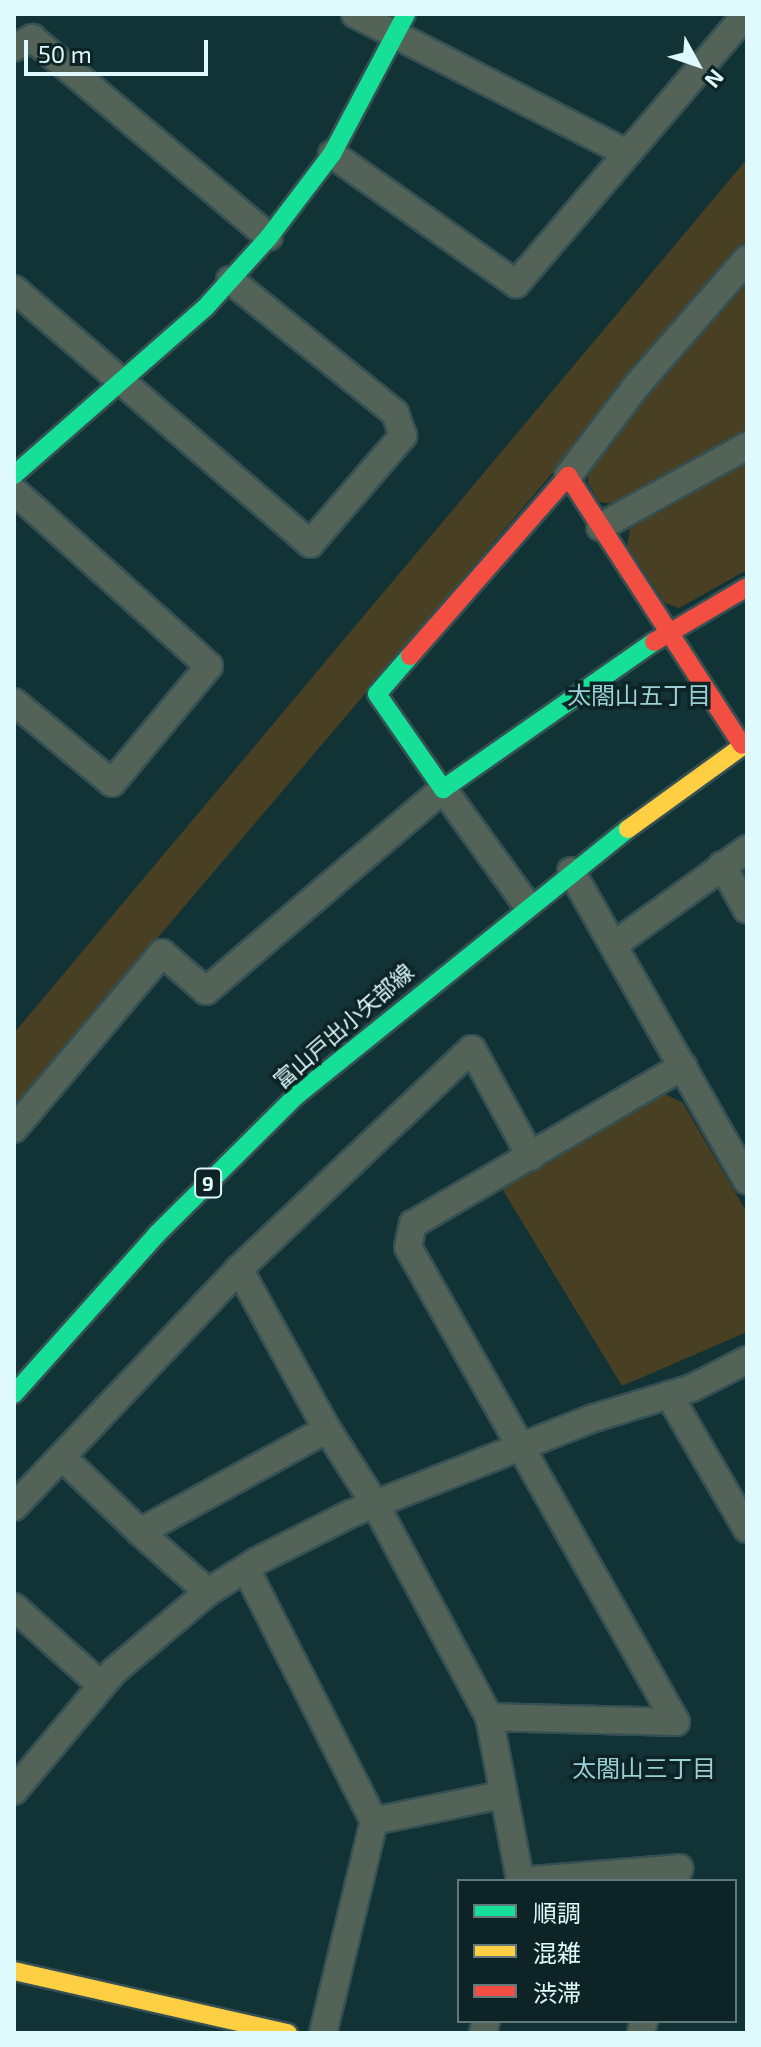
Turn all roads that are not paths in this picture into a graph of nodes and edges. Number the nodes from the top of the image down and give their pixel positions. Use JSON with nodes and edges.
{"nodes":[{"id":1,"x":355,"y":14,"type":"edge"},
{"id":2,"x":747,"y":14,"type":"edge"},
{"id":3,"x":402,"y":25,"type":"edge"},
{"id":4,"x":14,"y":48,"type":"edge"},
{"id":5,"x":625,"y":152,"type":"junction"},
{"id":6,"x":332,"y":154,"type":"junction"},
{"id":7,"x":269,"y":237,"type":"junction"},
{"id":8,"x":747,"y":259,"type":"edge"},
{"id":9,"x":230,"y":280,"type":"junction"},
{"id":10,"x":14,"y":289,"type":"edge"},
{"id":11,"x":123,"y":381,"type":"junction"},
{"id":12,"x":747,"y":446,"type":"edge"},
{"id":13,"x":14,"y":475,"type":"edge"},
{"id":14,"x":568,"y":476,"type":"junction"},
{"id":15,"x":14,"y":491,"type":"edge"},
{"id":16,"x":600,"y":527,"type":"junction"},
{"id":17,"x":747,"y":587,"type":"edge"},
{"id":18,"x":668,"y":632,"type":"junction"},
{"id":19,"x":14,"y":702,"type":"edge"},
{"id":20,"x":745,"y":744,"type":"edge"},
{"id":21,"x":443,"y":789,"type":"junction"},
{"id":22,"x":747,"y":849,"type":"edge"},
{"id":23,"x":722,"y":865,"type":"junction"},
{"id":24,"x":571,"y":871,"type":"junction"},
{"id":25,"x":527,"y":905,"type":"junction"},
{"id":26,"x":747,"y":910,"type":"edge"},
{"id":27,"x":615,"y":944,"type":"junction"},
{"id":28,"x":683,"y":1066,"type":"junction"},
{"id":29,"x":14,"y":1129,"type":"edge"},
{"id":30,"x":531,"y":1157,"type":"junction"},
{"id":31,"x":747,"y":1181,"type":"edge"},
{"id":32,"x":239,"y":1269,"type":"junction"},
{"id":33,"x":747,"y":1360,"type":"edge"},
{"id":34,"x":14,"y":1394,"type":"edge"},
{"id":35,"x":669,"y":1395,"type":"junction"},
{"id":36,"x":327,"y":1429,"type":"junction"},
{"id":37,"x":518,"y":1447,"type":"junction"},
{"id":38,"x":64,"y":1459,"type":"junction"},
{"id":39,"x":375,"y":1504,"type":"junction"},
{"id":40,"x":14,"y":1507,"type":"edge"},
{"id":41,"x":747,"y":1529,"type":"edge"},
{"id":42,"x":140,"y":1532,"type":"junction"},
{"id":43,"x":246,"y":1569,"type":"junction"},
{"id":44,"x":208,"y":1592,"type":"junction"},
{"id":45,"x":14,"y":1607,"type":"edge"},
{"id":46,"x":102,"y":1686,"type":"junction"},
{"id":47,"x":489,"y":1717,"type":"junction"},
{"id":48,"x":14,"y":1791,"type":"edge"},
{"id":49,"x":502,"y":1795,"type":"junction"},
{"id":50,"x":374,"y":1821,"type":"junction"},
{"id":51,"x":519,"y":1879,"type":"edge"},
{"id":52,"x":532,"y":1879,"type":"edge"},
{"id":53,"x":676,"y":1879,"type":"edge"},
{"id":54,"x":14,"y":1971,"type":"edge"},
{"id":55,"x":229,"y":2027,"type":"edge"},
{"id":56,"x":288,"y":2033,"type":"edge"},
{"id":57,"x":323,"y":2033,"type":"edge"}],
"edges":[{"from":1,"to":3,"type":"street"},
{"from":2,"to":5,"type":"street"},
{"from":3,"to":5,"type":"street"},
{"from":3,"to":6,"type":"street"},
{"from":4,"to":7,"type":"street"},
{"from":5,"to":6,"type":"street"},
{"from":6,"to":7,"type":"street"},
{"from":7,"to":9,"type":"street"},
{"from":8,"to":14,"type":"street"},
{"from":9,"to":11,"type":"street"},
{"from":9,"to":11,"type":"street"},
{"from":10,"to":11,"type":"street"},
{"from":11,"to":13,"type":"street"},
{"from":12,"to":16,"type":"street"},
{"from":14,"to":16,"type":"street"},
{"from":14,"to":21,"type":"street"},
{"from":15,"to":19,"type":"street"},
{"from":16,"to":18,"type":"street"},
{"from":17,"to":18,"type":"street"},
{"from":18,"to":20,"type":"street"},
{"from":18,"to":21,"type":"street"},
{"from":20,"to":24,"type":"street","name":"富山戸出小矢部線","number":"9"},
{"from":21,"to":25,"type":"street"},
{"from":21,"to":29,"type":"street"},
{"from":22,"to":23,"type":"street"},
{"from":23,"to":26,"type":"street"},
{"from":23,"to":27,"type":"street"},
{"from":24,"to":25,"type":"street","name":"富山戸出小矢部線","number":"9"},
{"from":24,"to":27,"type":"street"},
{"from":25,"to":34,"type":"street","name":"富山戸出小矢部線","number":"9"},
{"from":27,"to":28,"type":"street"},
{"from":28,"to":30,"type":"street"},
{"from":28,"to":31,"type":"street"},
{"from":30,"to":32,"type":"street"},
{"from":30,"to":37,"type":"street"},
{"from":32,"to":36,"type":"street"},
{"from":32,"to":38,"type":"street"},
{"from":33,"to":35,"type":"street"},
{"from":35,"to":37,"type":"street"},
{"from":35,"to":41,"type":"street"},
{"from":36,"to":39,"type":"street"},
{"from":36,"to":42,"type":"street"},
{"from":37,"to":39,"type":"street"},
{"from":37,"to":47,"type":"street"},
{"from":38,"to":40,"type":"street"},
{"from":38,"to":42,"type":"street"},
{"from":39,"to":43,"type":"street"},
{"from":39,"to":47,"type":"street"},
{"from":42,"to":44,"type":"street"},
{"from":43,"to":44,"type":"street"},
{"from":43,"to":50,"type":"street"},
{"from":44,"to":46,"type":"street"},
{"from":45,"to":46,"type":"street"},
{"from":46,"to":48,"type":"street"},
{"from":47,"to":49,"type":"street"},
{"from":49,"to":50,"type":"street"},
{"from":49,"to":51,"type":"street"},
{"from":50,"to":57,"type":"street"},
{"from":52,"to":53,"type":"street"},
{"from":54,"to":55,"type":"street"},
{"from":55,"to":56,"type":"street"}]}
